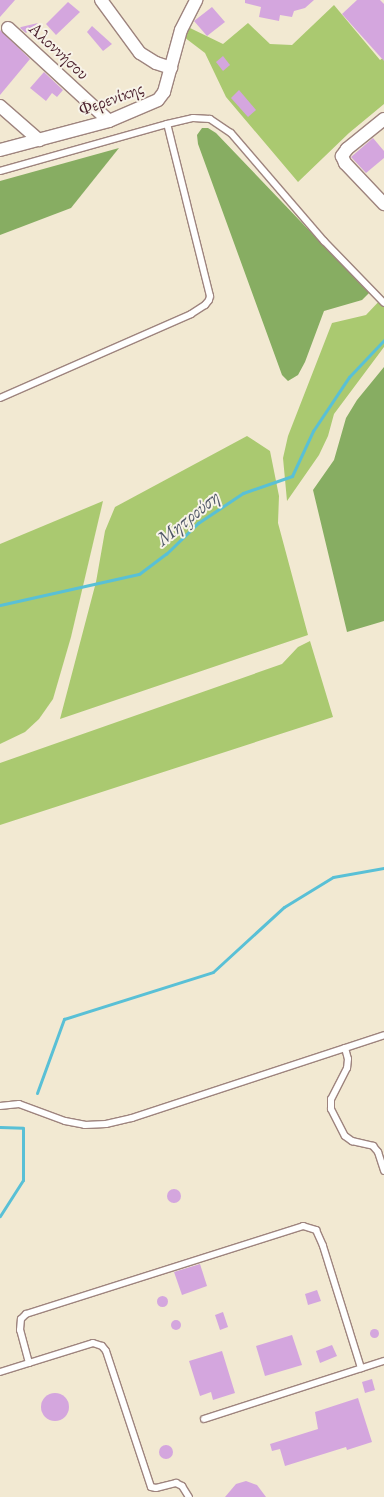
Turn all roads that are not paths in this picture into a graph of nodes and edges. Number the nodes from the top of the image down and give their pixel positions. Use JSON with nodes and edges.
{"nodes":[{"id":1,"x":101,"y":0,"type":"edge"},
{"id":2,"x":196,"y":0,"type":"edge"},
{"id":3,"x":8,"y":28,"type":"dead end"},
{"id":4,"x":171,"y":68,"type":"junction"},
{"id":5,"x":0,"y":106,"type":"edge"},
{"id":6,"x":384,"y":119,"type":"edge"},
{"id":7,"x":109,"y":121,"type":"junction"},
{"id":8,"x":167,"y":124,"type":"junction"},
{"id":9,"x":39,"y":140,"type":"junction"},
{"id":10,"x":0,"y":150,"type":"edge"},
{"id":11,"x":0,"y":171,"type":"edge"},
{"id":12,"x":384,"y":204,"type":"edge"},
{"id":13,"x":384,"y":303,"type":"edge"},
{"id":14,"x":0,"y":398,"type":"edge"},
{"id":15,"x":384,"y":1035,"type":"edge"},
{"id":16,"x":345,"y":1048,"type":"junction"},
{"id":17,"x":0,"y":1106,"type":"edge"},
{"id":18,"x":384,"y":1171,"type":"edge"},
{"id":19,"x":384,"y":1361,"type":"edge"},
{"id":20,"x":29,"y":1363,"type":"junction"},
{"id":21,"x":361,"y":1368,"type":"junction"},
{"id":22,"x":0,"y":1372,"type":"edge"},
{"id":23,"x":204,"y":1419,"type":"dead end"},
{"id":24,"x":188,"y":1497,"type":"edge"}],
"edges":[{"from":1,"to":4,"type":"street"},
{"from":2,"to":4,"type":"street","name":"Φερενίκης"},
{"from":3,"to":7,"type":"street","name":"Αλοννήσου"},
{"from":4,"to":7,"type":"street","name":"Φερενίκης"},
{"from":5,"to":9,"type":"street"},
{"from":6,"to":12,"type":"street"},
{"from":7,"to":9,"type":"street","name":"Φερενίκης"},
{"from":8,"to":11,"type":"lane"},
{"from":8,"to":13,"type":"lane"},
{"from":8,"to":14,"type":"lane"},
{"from":9,"to":10,"type":"street","name":"Φερενίκης"},
{"from":15,"to":16,"type":"lane"},
{"from":16,"to":17,"type":"lane"},
{"from":16,"to":18,"type":"lane"},
{"from":19,"to":21,"type":"lane"},
{"from":20,"to":21,"type":"lane"},
{"from":20,"to":22,"type":"lane"},
{"from":20,"to":24,"type":"lane"},
{"from":21,"to":23,"type":"lane"}]}
